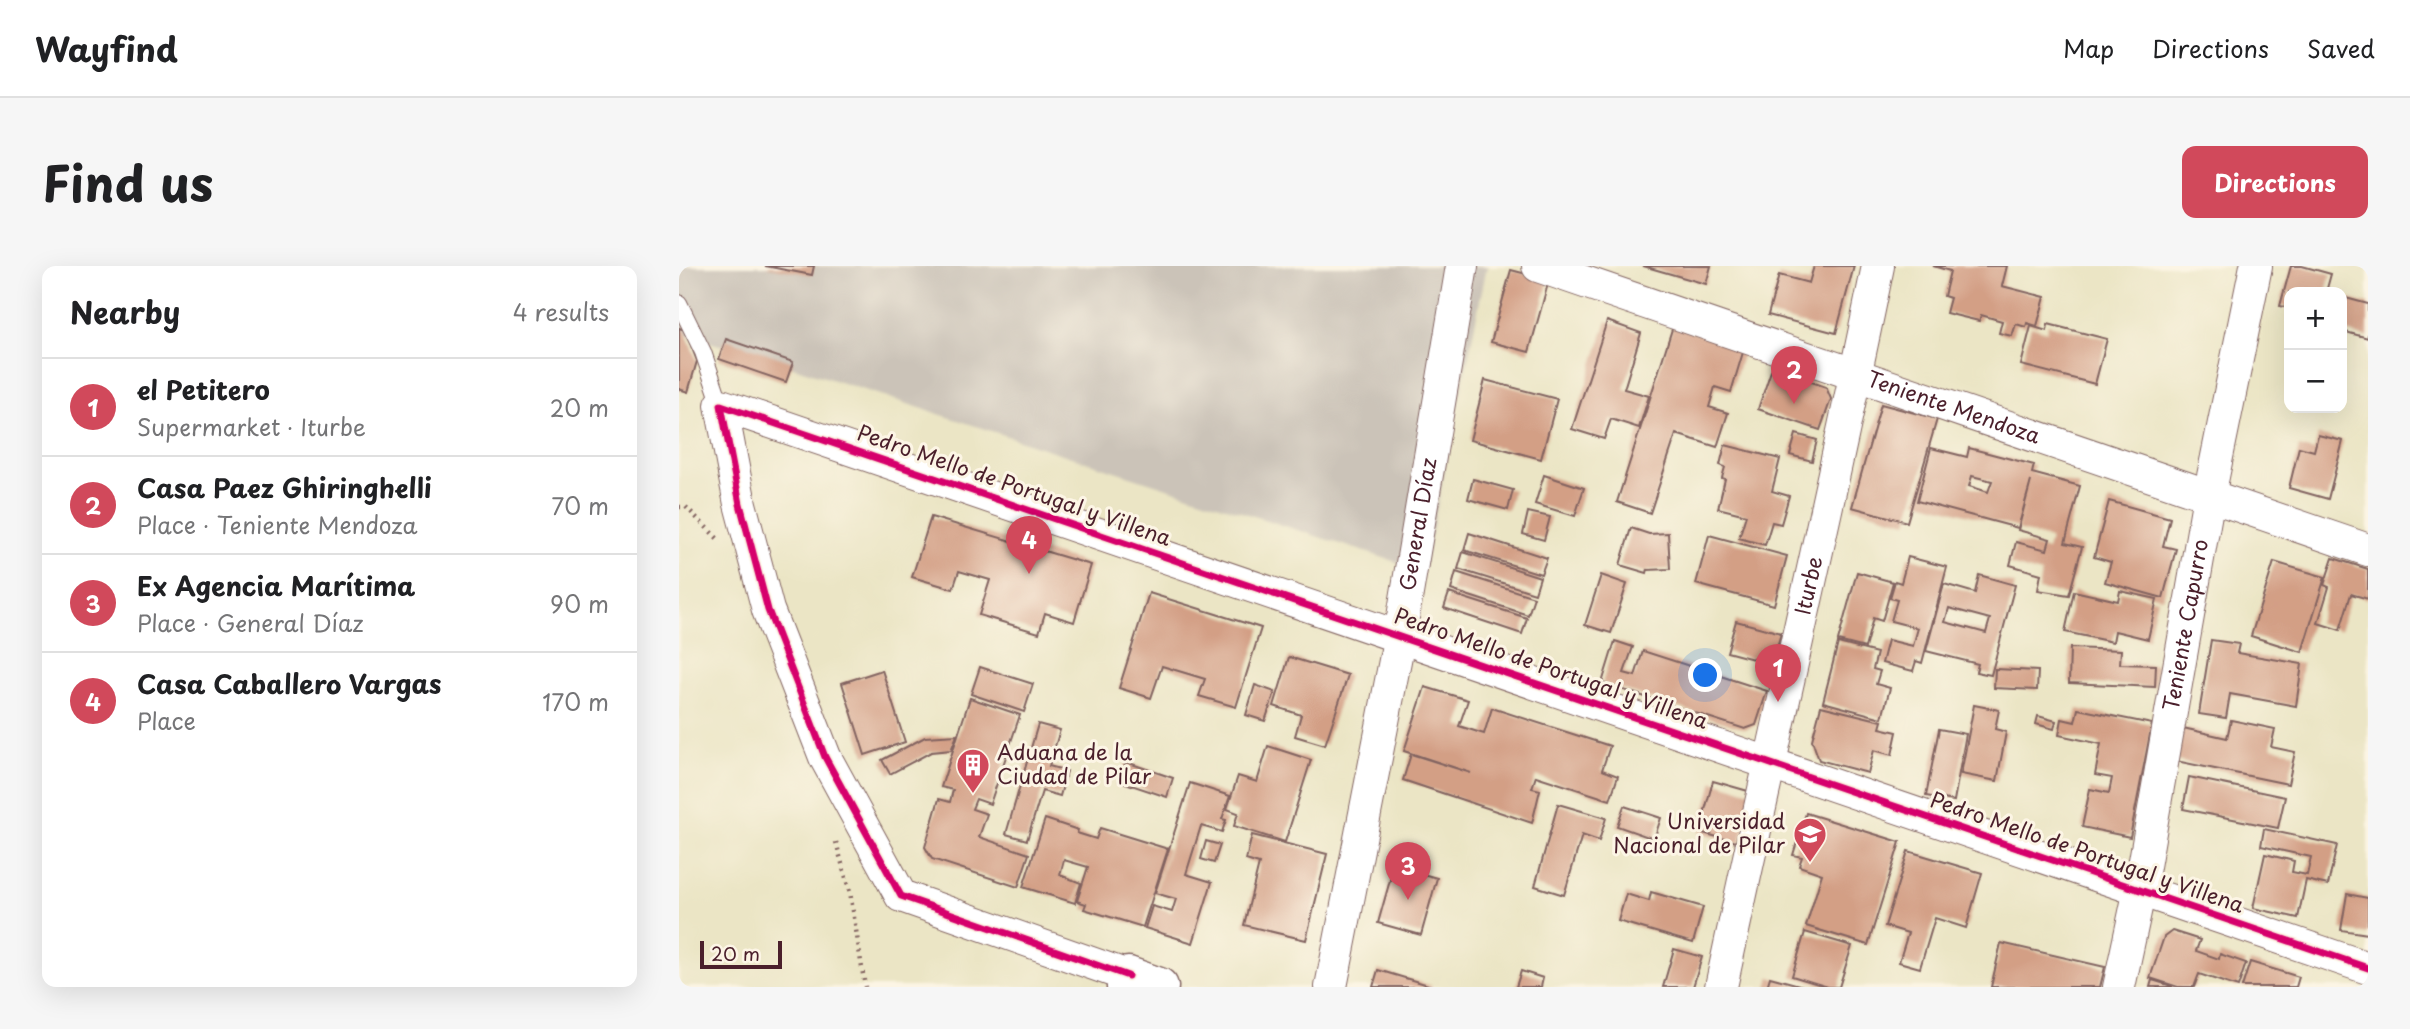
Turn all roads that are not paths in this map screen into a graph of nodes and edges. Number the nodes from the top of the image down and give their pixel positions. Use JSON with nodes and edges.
{"nodes":[{"id":1,"x":1462,"y":266,"type":"edge"},
{"id":2,"x":1538,"y":266,"type":"edge"},
{"id":3,"x":1878,"y":266,"type":"edge"},
{"id":4,"x":2256,"y":266,"type":"edge"},
{"id":5,"x":679,"y":303,"type":"edge"},
{"id":6,"x":1856,"y":376,"type":"junction"},
{"id":7,"x":721,"y":405,"type":"junction"},
{"id":8,"x":2209,"y":496,"type":"junction"},
{"id":9,"x":2368,"y":550,"type":"edge"},
{"id":10,"x":1400,"y":635,"type":"junction"},
{"id":11,"x":1768,"y":762,"type":"junction"},
{"id":12,"x":2140,"y":889,"type":"junction"},
{"id":13,"x":2368,"y":968,"type":"edge"},
{"id":14,"x":1138,"y":983,"type":"edge"},
{"id":15,"x":1331,"y":987,"type":"edge"},
{"id":16,"x":1721,"y":987,"type":"edge"},
{"id":17,"x":2119,"y":987,"type":"edge"}],
"edges":[{"from":1,"to":10,"type":"street","name":"General Díaz"},
{"from":2,"to":6,"type":"street","name":"Teniente Mendoza"},
{"from":3,"to":6,"type":"street","name":"Iturbe"},
{"from":4,"to":8,"type":"street","name":"Teniente Capurro"},
{"from":5,"to":7,"type":"lane"},
{"from":6,"to":8,"type":"street","name":"Teniente Mendoza"},
{"from":6,"to":11,"type":"street","name":"Iturbe"},
{"from":7,"to":10,"type":"street","name":"Pedro Mello de Portugal y Villena"},
{"from":7,"to":14,"type":"street"},
{"from":8,"to":9,"type":"street","name":"Teniente Mendoza"},
{"from":8,"to":12,"type":"street","name":"Teniente Capurro"},
{"from":10,"to":11,"type":"street","name":"Pedro Mello de Portugal y Villena"},
{"from":10,"to":15,"type":"street","name":"General Díaz"},
{"from":11,"to":12,"type":"street","name":"Pedro Mello de Portugal y Villena"},
{"from":11,"to":16,"type":"street","name":"Iturbe"},
{"from":12,"to":13,"type":"street","name":"Pedro Mello de Portugal y Villena"},
{"from":12,"to":17,"type":"street","name":"Teniente Capurro"}]}
